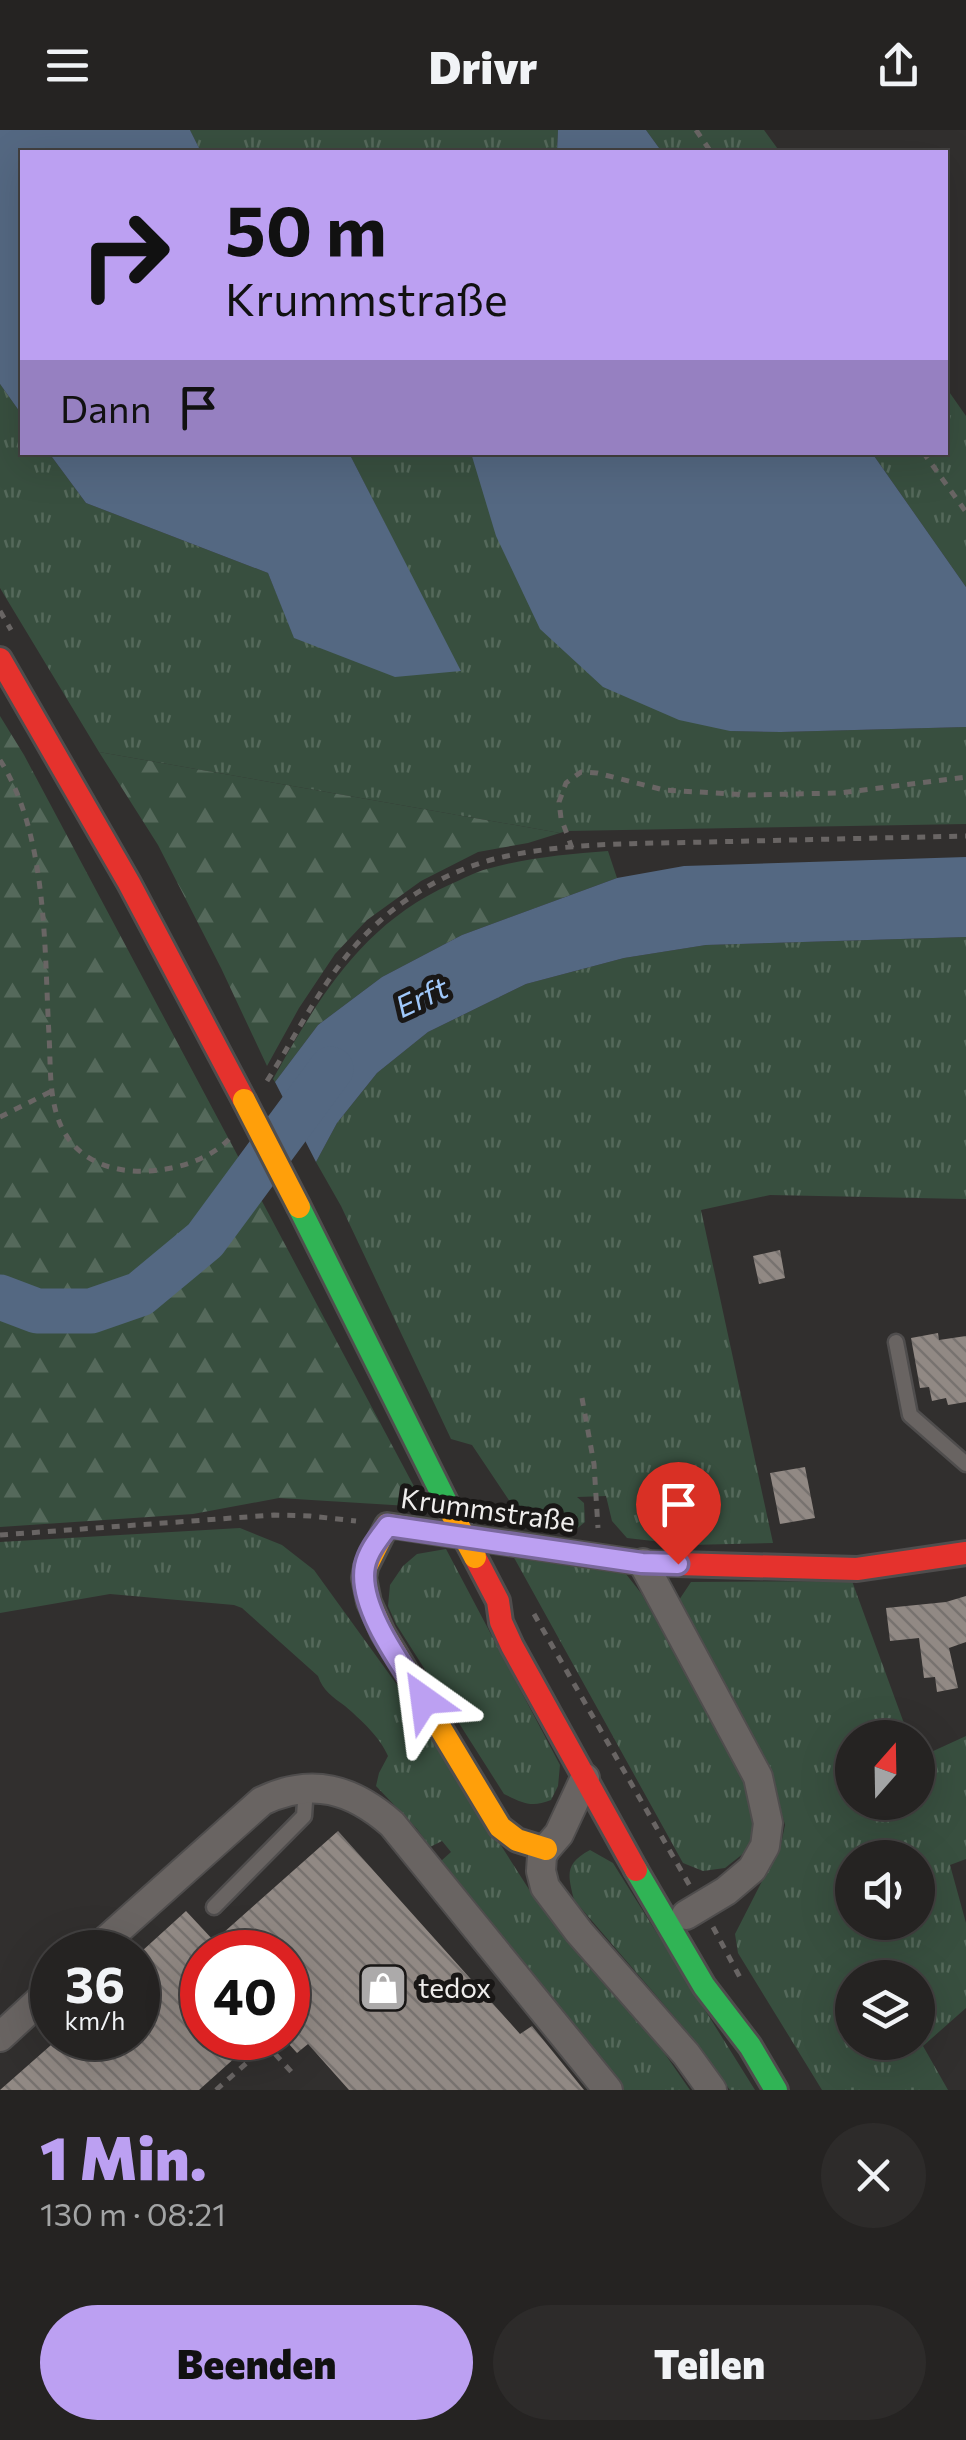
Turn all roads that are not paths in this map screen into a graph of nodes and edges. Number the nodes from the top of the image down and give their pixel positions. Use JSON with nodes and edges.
{"nodes":[{"id":1,"x":0,"y":660,"type":"edge"},
{"id":2,"x":896,"y":1342,"type":"dead end"},
{"id":3,"x":966,"y":1464,"type":"edge"},
{"id":4,"x":966,"y":1553,"type":"edge"},
{"id":5,"x":642,"y":1563,"type":"junction"},
{"id":6,"x":592,"y":1767,"type":"junction"},
{"id":7,"x":306,"y":1788,"type":"junction"},
{"id":8,"x":616,"y":1836,"type":"junction"},
{"id":9,"x":552,"y":1842,"type":"junction"},
{"id":10,"x":659,"y":1866,"type":"dead end"},
{"id":11,"x":214,"y":1907,"type":"dead end"},
{"id":12,"x":694,"y":1910,"type":"junction"},
{"id":13,"x":117,"y":1930,"type":"edge"},
{"id":14,"x":30,"y":2009,"type":"edge"},
{"id":15,"x":0,"y":2036,"type":"edge"},
{"id":16,"x":750,"y":2046,"type":"junction"},
{"id":17,"x":608,"y":2090,"type":"edge"},
{"id":18,"x":712,"y":2090,"type":"edge"},
{"id":19,"x":776,"y":2090,"type":"edge"}],
"edges":[{"from":1,"to":6,"type":"street","bridge":true},
{"from":2,"to":3,"type":"lane"},
{"from":4,"to":5,"type":"street","name":"Krummstraße"},
{"from":5,"to":9,"type":"street","name":"Krummstraße"},
{"from":5,"to":12,"type":"street"},
{"from":6,"to":8,"type":"street"},
{"from":6,"to":9,"type":"street"},
{"from":7,"to":11,"type":"lane"},
{"from":7,"to":13,"type":"street"},
{"from":7,"to":17,"type":"street"},
{"from":8,"to":9,"type":"street"},
{"from":8,"to":16,"type":"street"},
{"from":9,"to":18,"type":"street"},
{"from":10,"to":12,"type":"street"},
{"from":12,"to":16,"type":"street"},
{"from":14,"to":15,"type":"street"},
{"from":16,"to":19,"type":"street"}]}
